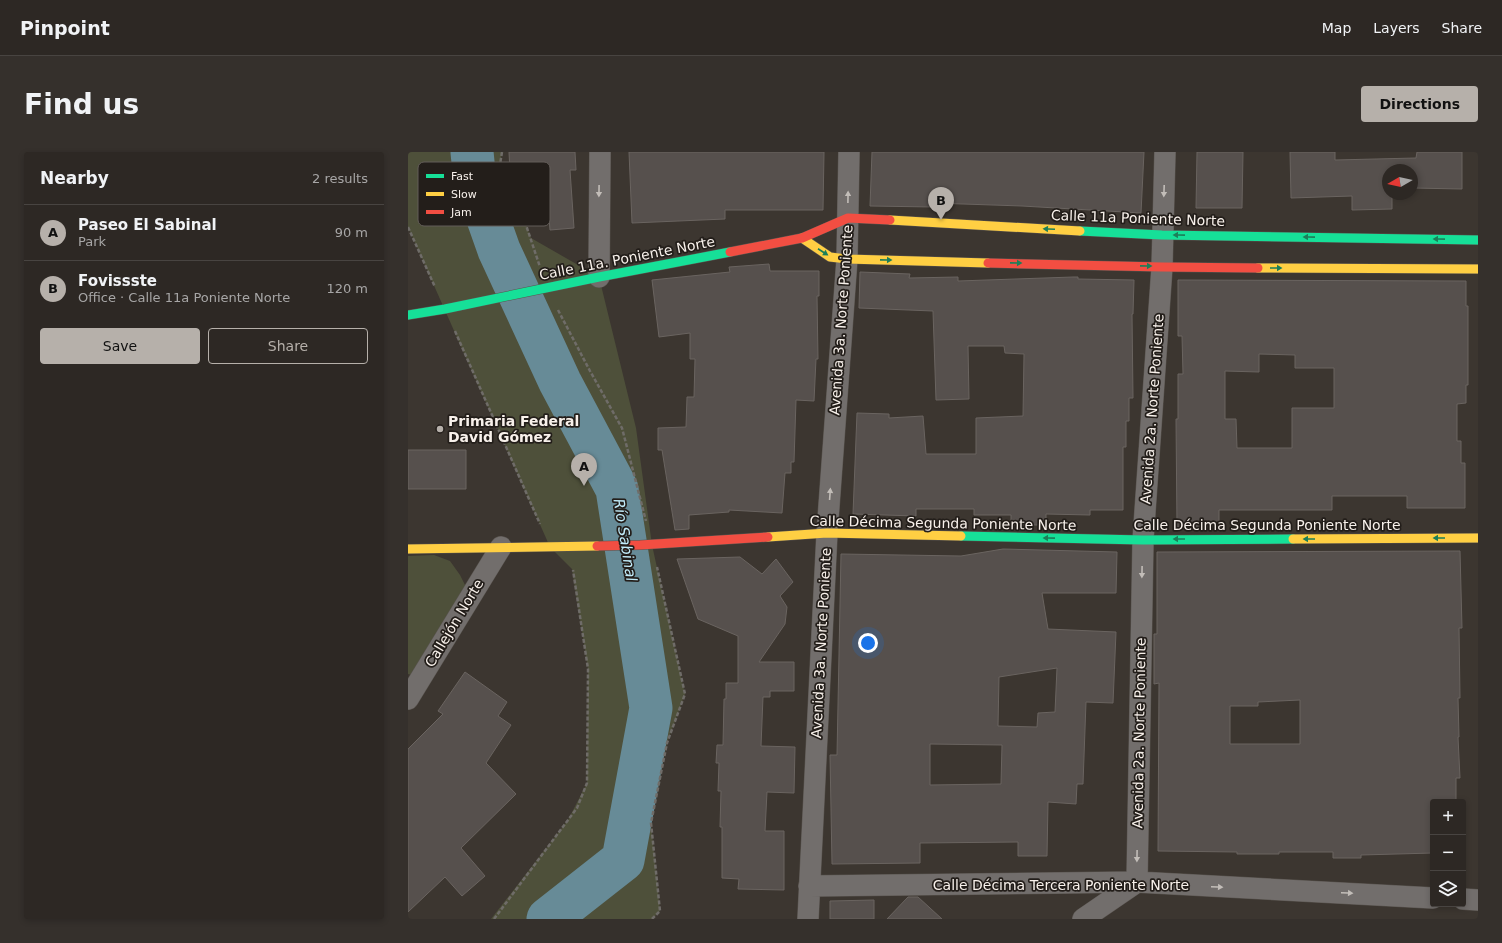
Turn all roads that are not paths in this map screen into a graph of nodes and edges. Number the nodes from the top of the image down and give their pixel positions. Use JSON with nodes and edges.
{"nodes":[{"id":1,"x":600,"y":152,"type":"edge"},
{"id":2,"x":849,"y":152,"type":"edge"},
{"id":3,"x":1165,"y":152,"type":"edge"},
{"id":4,"x":848,"y":218,"type":"junction"},
{"id":5,"x":1162,"y":235,"type":"junction"},
{"id":6,"x":802,"y":238,"type":"junction"},
{"id":7,"x":1478,"y":240,"type":"edge"},
{"id":8,"x":847,"y":259,"type":"junction"},
{"id":9,"x":1162,"y":267,"type":"junction"},
{"id":10,"x":1478,"y":269,"type":"edge"},
{"id":11,"x":598,"y":277,"type":"junction"},
{"id":12,"x":408,"y":315,"type":"edge"},
{"id":13,"x":827,"y":533,"type":"junction"},
{"id":14,"x":1478,"y":538,"type":"edge"},
{"id":15,"x":1143,"y":540,"type":"junction"},
{"id":16,"x":501,"y":547,"type":"junction"},
{"id":17,"x":408,"y":549,"type":"edge"},
{"id":18,"x":408,"y":700,"type":"edge"},
{"id":19,"x":1137,"y":882,"type":"junction"},
{"id":20,"x":809,"y":886,"type":"junction"},
{"id":21,"x":1430,"y":898,"type":"edge"},
{"id":22,"x":1466,"y":899,"type":"edge"},
{"id":23,"x":1478,"y":900,"type":"edge"},
{"id":24,"x":808,"y":919,"type":"edge"},
{"id":25,"x":1083,"y":919,"type":"edge"}],
"edges":[{"from":1,"to":11,"type":"street","one_way":true},
{"from":4,"to":2,"type":"street","name":"Avenida 3a. Norte Poniente","one_way":true},
{"from":3,"to":5,"type":"street","name":"Avenida 2a. Norte Poniente","one_way":true},
{"from":5,"to":4,"type":"main road","name":"Calle 11a Poniente Norte","one_way":true},
{"from":4,"to":6,"type":"main road","name":"Calle 11a Poniente Norte"},
{"from":4,"to":8,"type":"street","name":"Avenida 3a. Norte Poniente"},
{"from":7,"to":5,"type":"main road","name":"Calle 11a Poniente Norte","one_way":true},
{"from":5,"to":9,"type":"street","name":"Avenida 2a. Norte Poniente"},
{"from":6,"to":8,"type":"main road","one_way":true},
{"from":6,"to":11,"type":"main road","name":"Calle 11a. Poniente Norte"},
{"from":8,"to":9,"type":"main road","one_way":true},
{"from":13,"to":8,"type":"street","name":"Avenida 3a. Norte Poniente","one_way":true},
{"from":9,"to":10,"type":"main road","one_way":true},
{"from":9,"to":15,"type":"street","name":"Avenida 2a. Norte Poniente"},
{"from":11,"to":12,"type":"main road","name":"Calle 11a. Poniente Norte"},
{"from":15,"to":13,"type":"main road","name":"Calle Décima Segunda Poniente Norte","one_way":true},
{"from":13,"to":16,"type":"main road","name":"Calle Décima Segunda Poniente Norte"},
{"from":13,"to":20,"type":"street","name":"Avenida 3a. Norte Poniente"},
{"from":14,"to":15,"type":"main road","name":"Calle Décima Segunda Poniente Norte","one_way":true},
{"from":15,"to":19,"type":"street","name":"Avenida 2a. Norte Poniente","one_way":true},
{"from":16,"to":17,"type":"main road","name":"Calle Décima Segunda Poniente Norte"},
{"from":16,"to":18,"type":"street","name":"Callejón Norte"},
{"from":19,"to":20,"type":"street","name":"Calle Décima Tercera Poniente Norte"},
{"from":19,"to":21,"type":"street","name":"Calle Décima Tercera Poniente Norte","one_way":true},
{"from":19,"to":25,"type":"street"},
{"from":20,"to":24,"type":"street","name":"Avenida 3a. Norte Poniente"},
{"from":22,"to":23,"type":"street"}]}
